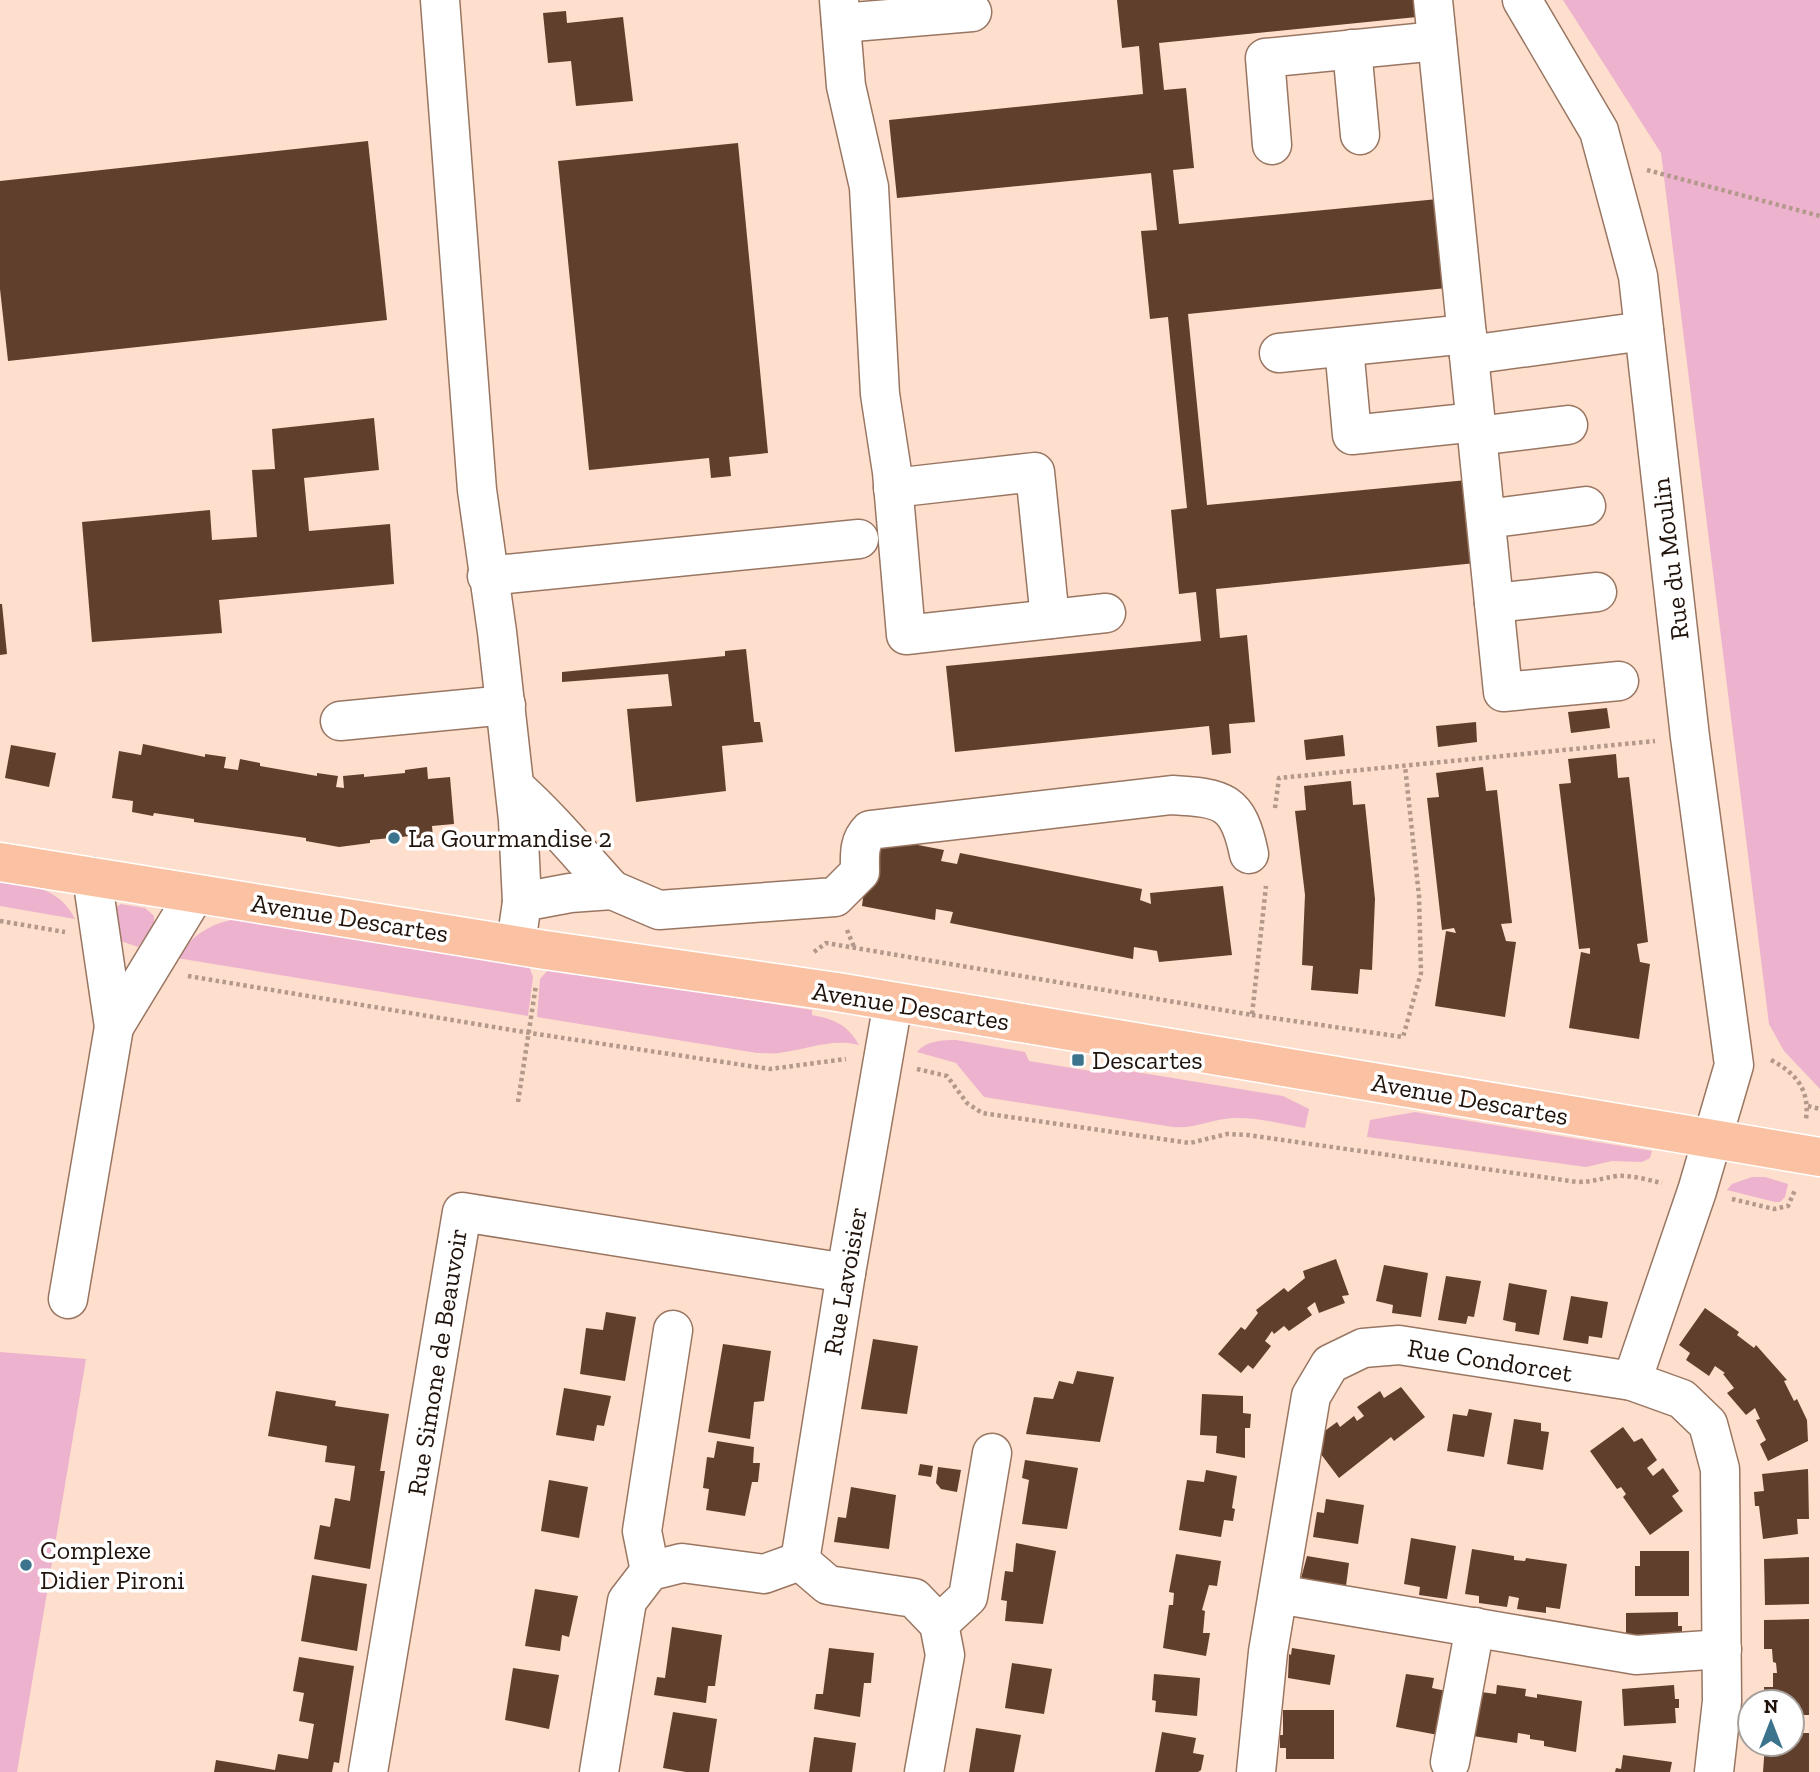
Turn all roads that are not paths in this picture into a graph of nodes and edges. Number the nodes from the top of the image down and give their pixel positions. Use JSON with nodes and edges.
{"nodes":[{"id":1,"x":440,"y":0,"type":"edge"},
{"id":2,"x":1433,"y":0,"type":"edge"},
{"id":3,"x":1522,"y":0,"type":"edge"},
{"id":4,"x":840,"y":12,"type":"edge"},
{"id":5,"x":972,"y":12,"type":"dead end"},
{"id":6,"x":1437,"y":41,"type":"junction"},
{"id":7,"x":1353,"y":50,"type":"junction"},
{"id":8,"x":1360,"y":135,"type":"dead end"},
{"id":9,"x":1272,"y":145,"type":"dead end"},
{"id":10,"x":1644,"y":331,"type":"junction"},
{"id":11,"x":1468,"y":344,"type":"junction"},
{"id":12,"x":1344,"y":346,"type":"junction"},
{"id":13,"x":1279,"y":353,"type":"dead end"},
{"id":14,"x":1568,"y":425,"type":"dead end"},
{"id":15,"x":1476,"y":429,"type":"junction"},
{"id":16,"x":893,"y":488,"type":"junction"},
{"id":17,"x":1586,"y":506,"type":"dead end"},
{"id":18,"x":1486,"y":519,"type":"junction"},
{"id":19,"x":859,"y":539,"type":"dead end"},
{"id":20,"x":487,"y":576,"type":"junction"},
{"id":21,"x":1597,"y":592,"type":"dead end"},
{"id":22,"x":1494,"y":603,"type":"junction"},
{"id":23,"x":1106,"y":613,"type":"dead end"},
{"id":24,"x":1050,"y":619,"type":"junction"},
{"id":25,"x":1619,"y":681,"type":"dead end"},
{"id":26,"x":506,"y":705,"type":"junction"},
{"id":27,"x":340,"y":721,"type":"dead end"},
{"id":28,"x":515,"y":787,"type":"junction"},
{"id":29,"x":1249,"y":854,"type":"dead end"},
{"id":30,"x":0,"y":862,"type":"edge"},
{"id":31,"x":92,"y":877,"type":"junction"},
{"id":32,"x":611,"y":890,"type":"junction"},
{"id":33,"x":195,"y":894,"type":"junction"},
{"id":34,"x":522,"y":902,"type":"junction"},
{"id":35,"x":516,"y":944,"type":"junction"},
{"id":36,"x":893,"y":1002,"type":"junction"},
{"id":37,"x":114,"y":1027,"type":"junction"},
{"id":38,"x":1712,"y":1140,"type":"junction"},
{"id":39,"x":1811,"y":1155,"type":"edge"},
{"id":40,"x":846,"y":1273,"type":"junction"},
{"id":41,"x":68,"y":1299,"type":"dead end"},
{"id":42,"x":673,"y":1330,"type":"dead end"},
{"id":43,"x":1632,"y":1381,"type":"junction"},
{"id":44,"x":992,"y":1453,"type":"dead end"},
{"id":45,"x":800,"y":1561,"type":"junction"},
{"id":46,"x":650,"y":1571,"type":"junction"},
{"id":47,"x":1278,"y":1594,"type":"junction"},
{"id":48,"x":939,"y":1624,"type":"junction"},
{"id":49,"x":1475,"y":1627,"type":"junction"},
{"id":50,"x":1722,"y":1649,"type":"junction"},
{"id":51,"x":1450,"y":1762,"type":"dead end"},
{"id":52,"x":368,"y":1772,"type":"edge"},
{"id":53,"x":599,"y":1772,"type":"edge"},
{"id":54,"x":924,"y":1772,"type":"edge"},
{"id":55,"x":1256,"y":1772,"type":"edge"},
{"id":56,"x":1714,"y":1772,"type":"edge"}],
"edges":[{"from":1,"to":20,"type":"street"},
{"from":2,"to":6,"type":"street"},
{"from":3,"to":10,"type":"street","name":"Rue du Moulin"},
{"from":4,"to":5,"type":"street"},
{"from":4,"to":16,"type":"street"},
{"from":6,"to":7,"type":"street"},
{"from":6,"to":11,"type":"street"},
{"from":7,"to":8,"type":"street"},
{"from":7,"to":9,"type":"street"},
{"from":10,"to":11,"type":"street"},
{"from":10,"to":38,"type":"street","name":"Rue du Moulin"},
{"from":11,"to":12,"type":"street"},
{"from":11,"to":15,"type":"street"},
{"from":12,"to":13,"type":"street"},
{"from":12,"to":15,"type":"street"},
{"from":14,"to":15,"type":"street"},
{"from":15,"to":18,"type":"street"},
{"from":16,"to":24,"type":"street"},
{"from":16,"to":24,"type":"street"},
{"from":17,"to":18,"type":"street"},
{"from":18,"to":22,"type":"street"},
{"from":19,"to":20,"type":"street"},
{"from":20,"to":26,"type":"street"},
{"from":21,"to":22,"type":"street"},
{"from":22,"to":25,"type":"street"},
{"from":23,"to":24,"type":"street"},
{"from":26,"to":27,"type":"street"},
{"from":26,"to":28,"type":"street"},
{"from":28,"to":32,"type":"street"},
{"from":28,"to":34,"type":"street"},
{"from":29,"to":32,"type":"street"},
{"from":30,"to":31,"type":"main road","name":"Avenue Descartes"},
{"from":31,"to":33,"type":"main road","name":"Avenue Descartes"},
{"from":31,"to":37,"type":"street"},
{"from":32,"to":34,"type":"street"},
{"from":33,"to":35,"type":"main road","name":"Avenue Descartes"},
{"from":33,"to":37,"type":"street"},
{"from":34,"to":35,"type":"street"},
{"from":35,"to":36,"type":"main road","name":"Avenue Descartes"},
{"from":36,"to":38,"type":"main road","name":"Avenue Descartes"},
{"from":36,"to":40,"type":"street","name":"Rue Lavoisier"},
{"from":37,"to":41,"type":"street"},
{"from":38,"to":39,"type":"main road","name":"Avenue Descartes"},
{"from":38,"to":43,"type":"street","name":"Rue du Moulin"},
{"from":40,"to":45,"type":"street","name":"Rue Lavoisier"},
{"from":40,"to":52,"type":"street","name":"Rue Simone de Beauvoir"},
{"from":42,"to":46,"type":"street"},
{"from":43,"to":47,"type":"street","name":"Rue Condorcet"},
{"from":43,"to":50,"type":"street","name":"Rue Condorcet"},
{"from":44,"to":48,"type":"street"},
{"from":45,"to":46,"type":"street"},
{"from":45,"to":48,"type":"street"},
{"from":46,"to":53,"type":"street"},
{"from":47,"to":49,"type":"street"},
{"from":47,"to":55,"type":"street","name":"Rue Condorcet"},
{"from":48,"to":54,"type":"street"},
{"from":49,"to":50,"type":"street"},
{"from":49,"to":51,"type":"street"},
{"from":50,"to":56,"type":"street","name":"Rue Condorcet"}]}
